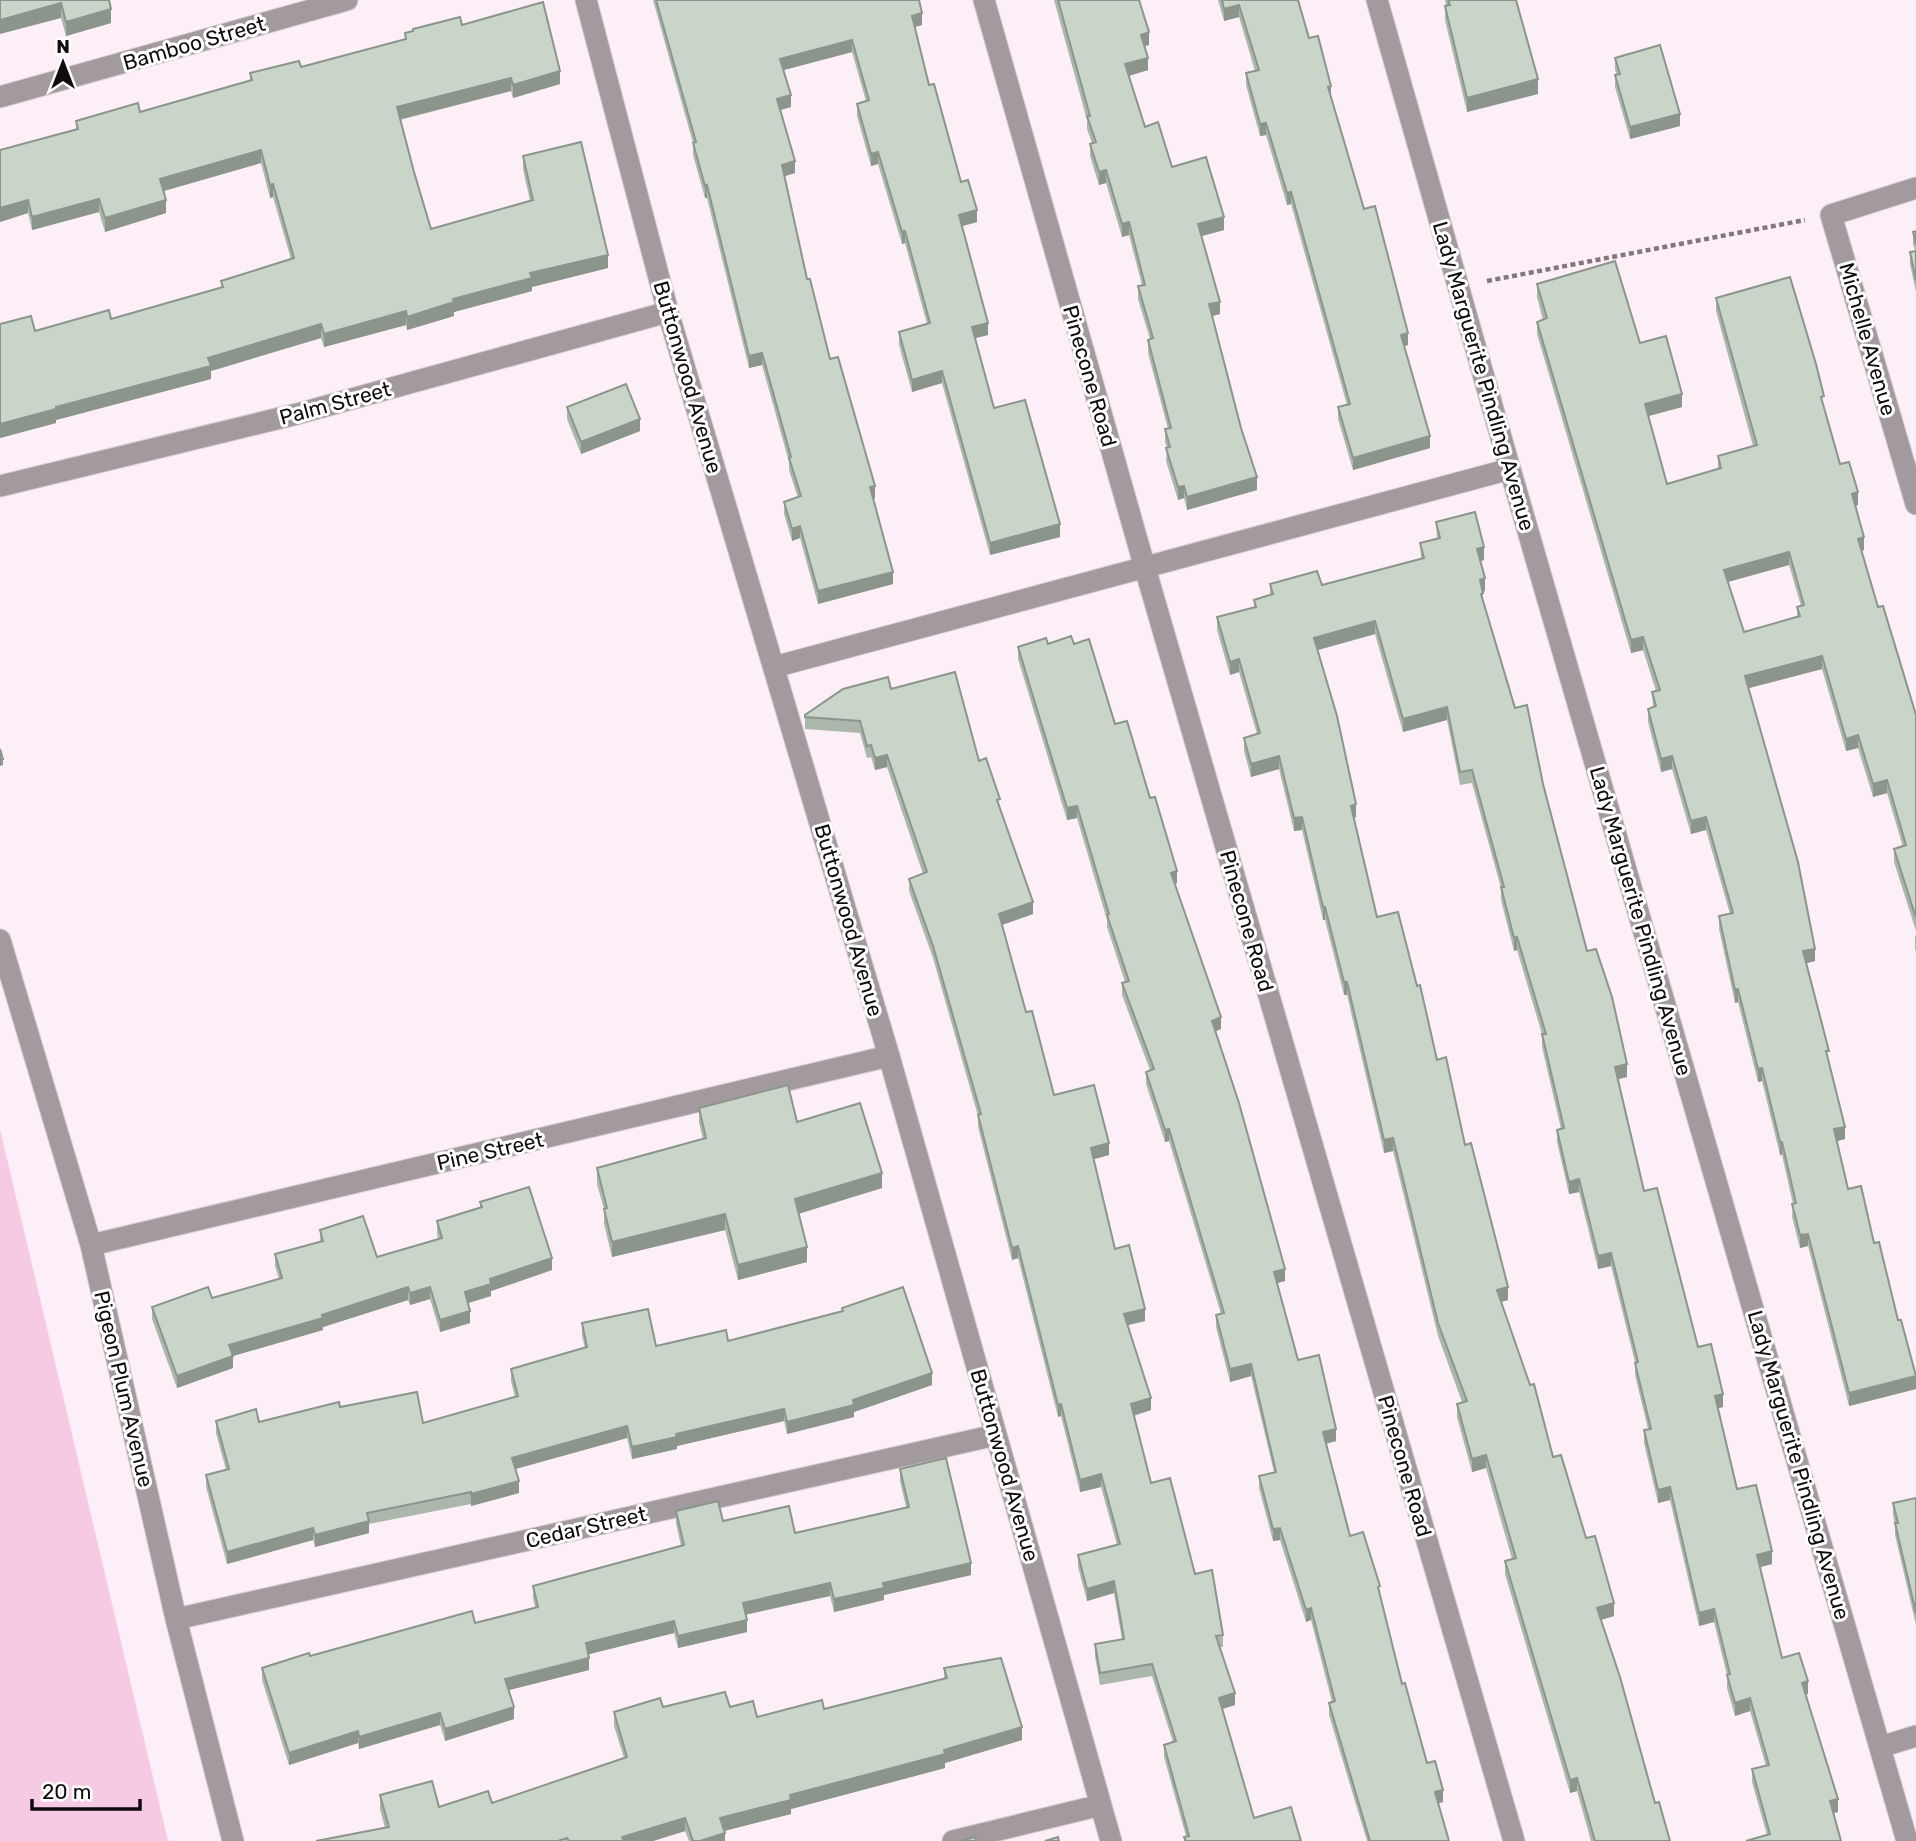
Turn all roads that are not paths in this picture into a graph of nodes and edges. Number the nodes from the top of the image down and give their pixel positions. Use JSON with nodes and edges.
{"nodes":[{"id":1,"x":347,"y":0,"type":"edge"},
{"id":2,"x":586,"y":0,"type":"edge"},
{"id":3,"x":984,"y":0,"type":"edge"},
{"id":4,"x":1377,"y":0,"type":"edge"},
{"id":5,"x":0,"y":97,"type":"edge"},
{"id":6,"x":1916,"y":188,"type":"edge"},
{"id":7,"x":668,"y":312,"type":"junction"},
{"id":8,"x":1510,"y":469,"type":"junction"},
{"id":9,"x":0,"y":485,"type":"edge"},
{"id":10,"x":1916,"y":504,"type":"edge"},
{"id":11,"x":1145,"y":568,"type":"junction"},
{"id":12,"x":774,"y":667,"type":"junction"},
{"id":13,"x":0,"y":940,"type":"edge"},
{"id":14,"x":889,"y":1056,"type":"junction"},
{"id":15,"x":91,"y":1245,"type":"junction"},
{"id":16,"x":996,"y":1435,"type":"junction"},
{"id":17,"x":176,"y":1619,"type":"junction"},
{"id":18,"x":1916,"y":1736,"type":"edge"},
{"id":19,"x":1880,"y":1746,"type":"junction"},
{"id":20,"x":1101,"y":1805,"type":"junction"},
{"id":21,"x":233,"y":1841,"type":"edge"},
{"id":22,"x":953,"y":1841,"type":"edge"},
{"id":23,"x":1111,"y":1841,"type":"edge"},
{"id":24,"x":1514,"y":1841,"type":"edge"},
{"id":25,"x":1907,"y":1841,"type":"edge"}],
"edges":[{"from":1,"to":5,"type":"street","name":"Bamboo Street"},
{"from":2,"to":7,"type":"street","name":"Buttonwood Avenue"},
{"from":3,"to":11,"type":"street","name":"Pinecone Road"},
{"from":4,"to":8,"type":"street","name":"Lady Marguerite Pindling Avenue"},
{"from":6,"to":10,"type":"street","name":"Michelle Avenue"},
{"from":7,"to":9,"type":"street","name":"Palm Street"},
{"from":7,"to":12,"type":"street","name":"Buttonwood Avenue"},
{"from":8,"to":11,"type":"street"},
{"from":8,"to":19,"type":"street","name":"Lady Marguerite Pindling Avenue"},
{"from":11,"to":12,"type":"street"},
{"from":11,"to":24,"type":"street","name":"Pinecone Road"},
{"from":12,"to":14,"type":"street","name":"Buttonwood Avenue"},
{"from":13,"to":15,"type":"street","name":"Pigeon Plum Avenue"},
{"from":14,"to":15,"type":"street","name":"Pine Street"},
{"from":14,"to":16,"type":"street","name":"Buttonwood Avenue"},
{"from":15,"to":17,"type":"street","name":"Pigeon Plum Avenue"},
{"from":16,"to":17,"type":"street","name":"Cedar Street"},
{"from":16,"to":20,"type":"street","name":"Buttonwood Avenue"},
{"from":17,"to":21,"type":"street","name":"Pigeon Plum Avenue"},
{"from":18,"to":19,"type":"street"},
{"from":19,"to":25,"type":"street","name":"Lady Marguerite Pindling Avenue"},
{"from":20,"to":22,"type":"street"},
{"from":20,"to":23,"type":"street","name":"Buttonwood Avenue"}]}
